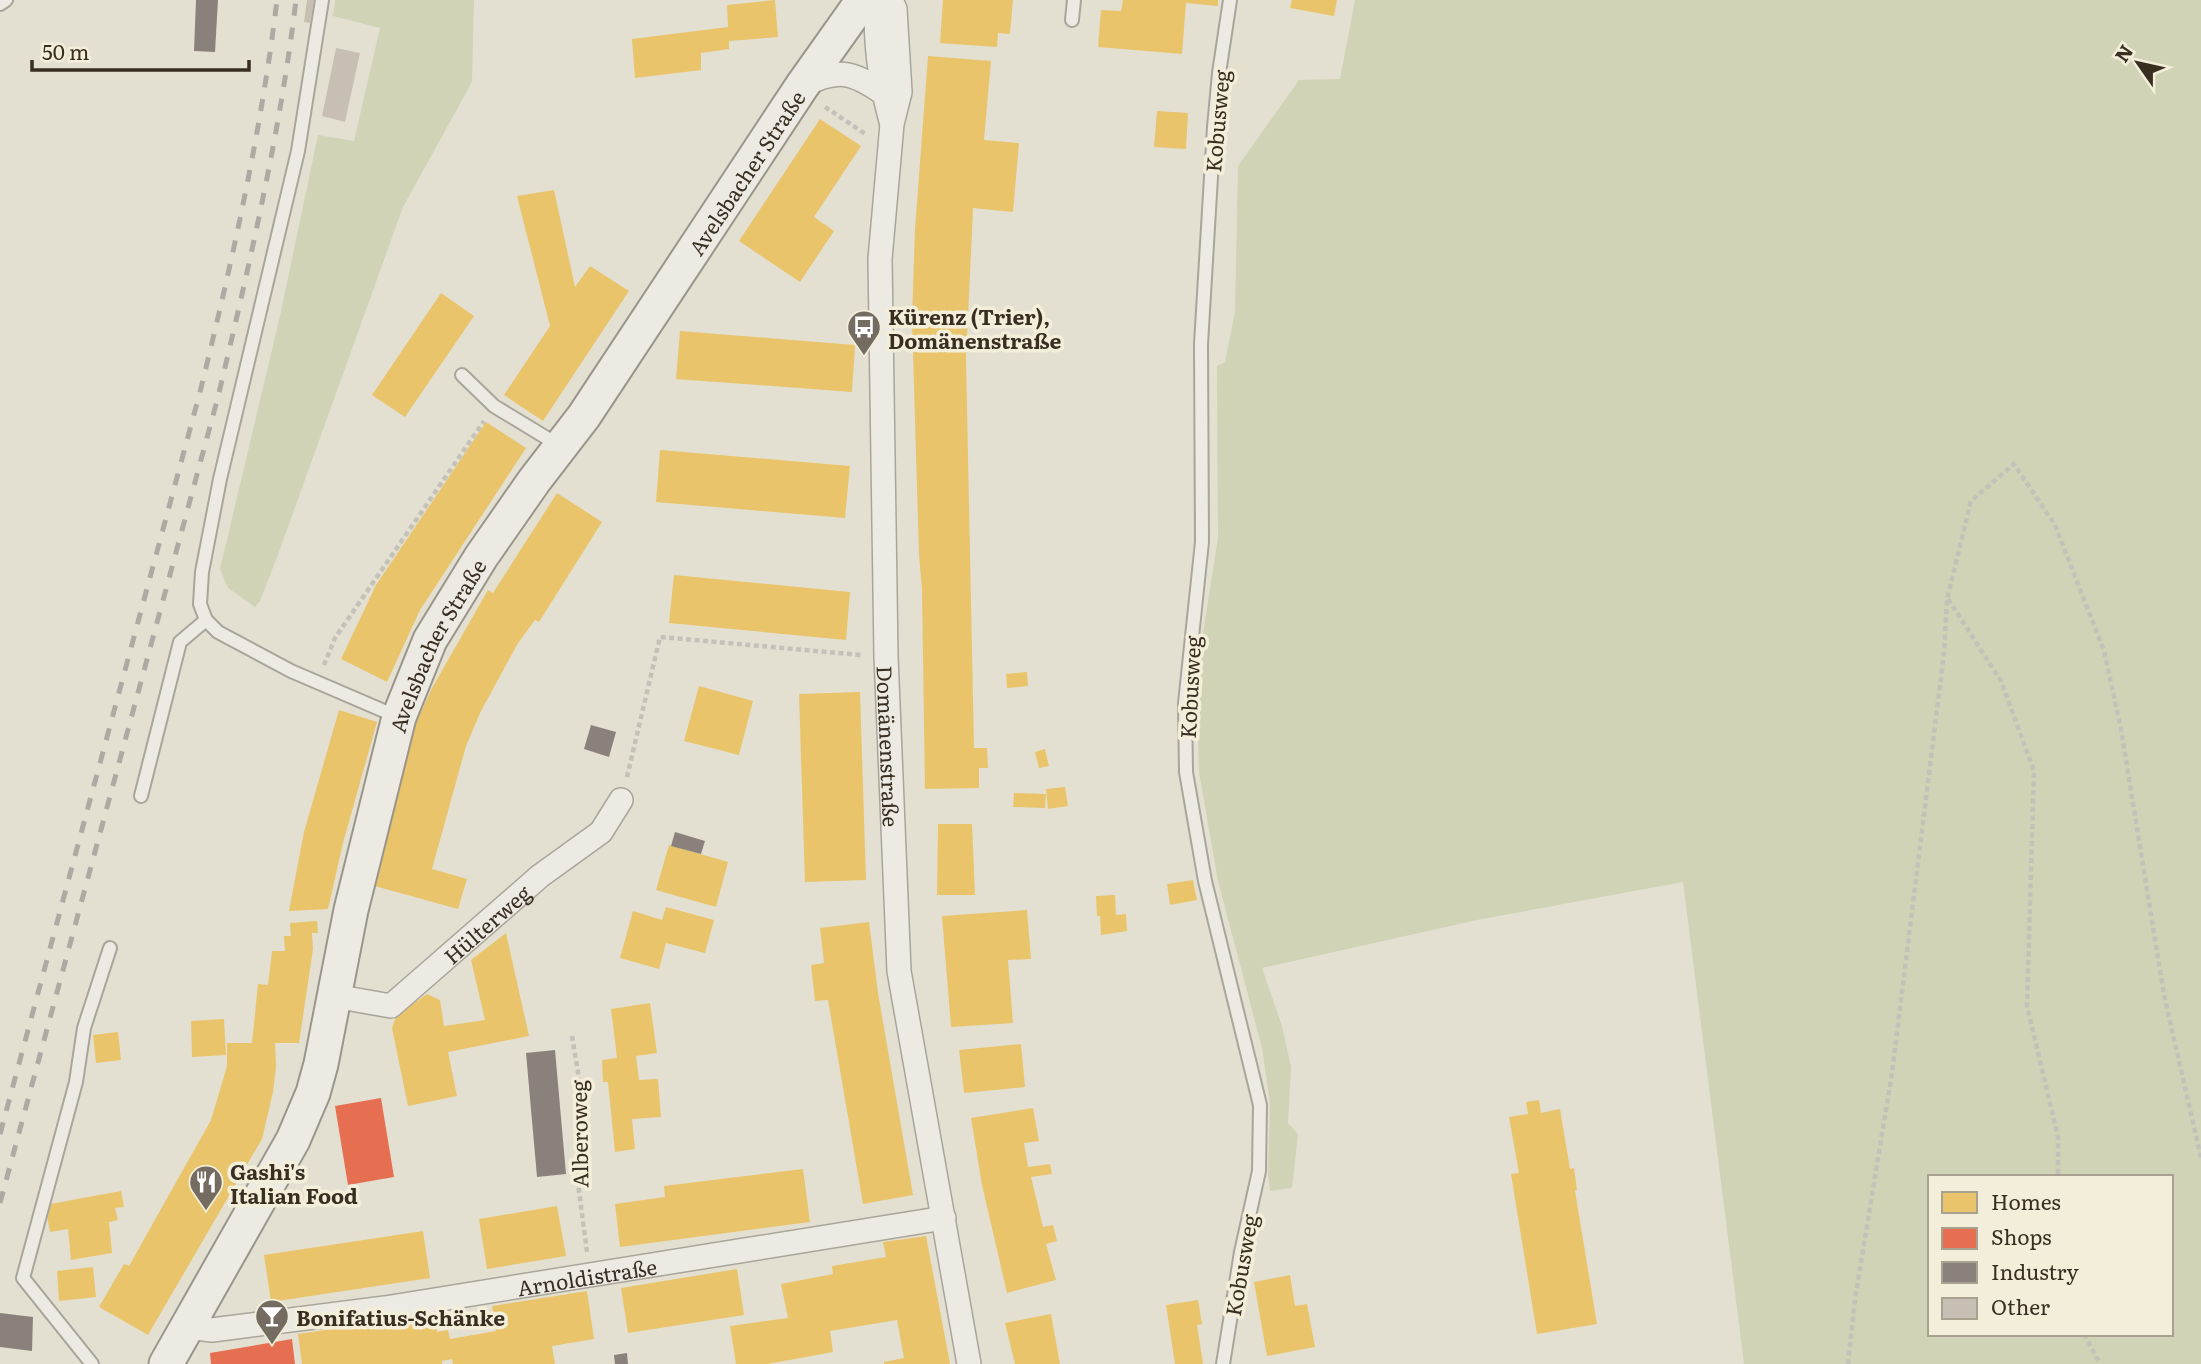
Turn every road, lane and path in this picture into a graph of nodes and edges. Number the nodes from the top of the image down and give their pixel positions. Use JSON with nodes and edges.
{"nodes":[{"id":1,"x":6,"y":0,"type":"edge"},
{"id":2,"x":322,"y":0,"type":"edge"},
{"id":3,"x":863,"y":0,"type":"edge"},
{"id":4,"x":877,"y":0,"type":"edge"},
{"id":5,"x":891,"y":0,"type":"edge"},
{"id":6,"x":1074,"y":0,"type":"edge"},
{"id":7,"x":1230,"y":0,"type":"edge"},
{"id":8,"x":0,"y":4,"type":"edge"},
{"id":9,"x":1072,"y":20,"type":"dead end"},
{"id":10,"x":883,"y":93,"type":"junction"},
{"id":11,"x":809,"y":94,"type":"junction"},
{"id":12,"x":881,"y":127,"type":"junction"},
{"id":13,"x":462,"y":375,"type":"dead end"},
{"id":14,"x":494,"y":406,"type":"junction"},
{"id":15,"x":560,"y":447,"type":"junction"},
{"id":16,"x":1947,"y":598,"type":"junction"},
{"id":17,"x":206,"y":620,"type":"junction"},
{"id":18,"x":886,"y":656,"type":"junction"},
{"id":19,"x":317,"y":681,"type":"junction"},
{"id":20,"x":399,"y":717,"type":"junction"},
{"id":21,"x":141,"y":796,"type":"dead end"},
{"id":22,"x":621,"y":800,"type":"joint"},
{"id":23,"x":110,"y":948,"type":"dead end"},
{"id":24,"x":334,"y":996,"type":"junction"},
{"id":25,"x":572,"y":1036,"type":"dead end"},
{"id":26,"x":2201,"y":1158,"type":"edge"},
{"id":27,"x":2058,"y":1175,"type":"edge"},
{"id":28,"x":944,"y":1218,"type":"junction"},
{"id":29,"x":590,"y":1273,"type":"junction"},
{"id":30,"x":187,"y":1326,"type":"junction"},
{"id":31,"x":2085,"y":1336,"type":"edge"},
{"id":32,"x":92,"y":1364,"type":"edge"},
{"id":33,"x":166,"y":1364,"type":"edge"},
{"id":34,"x":968,"y":1364,"type":"edge"},
{"id":35,"x":1223,"y":1364,"type":"edge"},
{"id":36,"x":1848,"y":1364,"type":"edge"},
{"id":37,"x":2100,"y":1364,"type":"edge"}],
"edges":[{"from":1,"to":8,"type":"lane"},
{"from":2,"to":17,"type":"lane"},
{"from":3,"to":11,"type":"main road","name":"Avelsbacher Straße"},
{"from":4,"to":10,"type":"street","name":"Domänenstraße"},
{"from":5,"to":12,"type":"street","name":"Domänenstraße"},
{"from":6,"to":9,"type":"lane"},
{"from":7,"to":35,"type":"lane","name":"Kobusweg"},
{"from":10,"to":11,"type":"street"},
{"from":10,"to":12,"type":"street","name":"Domänenstraße"},
{"from":11,"to":12,"type":"path"},
{"from":11,"to":15,"type":"main road","name":"Avelsbacher Straße"},
{"from":12,"to":18,"type":"street","name":"Domänenstraße"},
{"from":13,"to":14,"type":"lane"},
{"from":14,"to":15,"type":"lane"},
{"from":14,"to":19,"type":"path"},
{"from":15,"to":20,"type":"main road","name":"Avelsbacher Straße"},
{"from":16,"to":26,"type":"path"},
{"from":16,"to":27,"type":"path"},
{"from":16,"to":36,"type":"path"},
{"from":17,"to":19,"type":"lane"},
{"from":17,"to":21,"type":"lane"},
{"from":18,"to":22,"type":"path"},
{"from":18,"to":28,"type":"street","name":"Domänenstraße"},
{"from":19,"to":20,"type":"lane"},
{"from":20,"to":24,"type":"main road","name":"Avelsbacher Straße"},
{"from":22,"to":24,"type":"street","name":"Hülterweg"},
{"from":23,"to":32,"type":"lane"},
{"from":24,"to":30,"type":"main road","name":"Avelsbacher Straße"},
{"from":25,"to":29,"type":"path","name":"Alberoweg"},
{"from":28,"to":29,"type":"street","name":"Arnoldistraße"},
{"from":28,"to":34,"type":"street","name":"Domänenstraße"},
{"from":29,"to":30,"type":"street","name":"Arnoldistraße"},
{"from":30,"to":33,"type":"main road","name":"Avelsbacher Straße"},
{"from":31,"to":37,"type":"path"}]}
